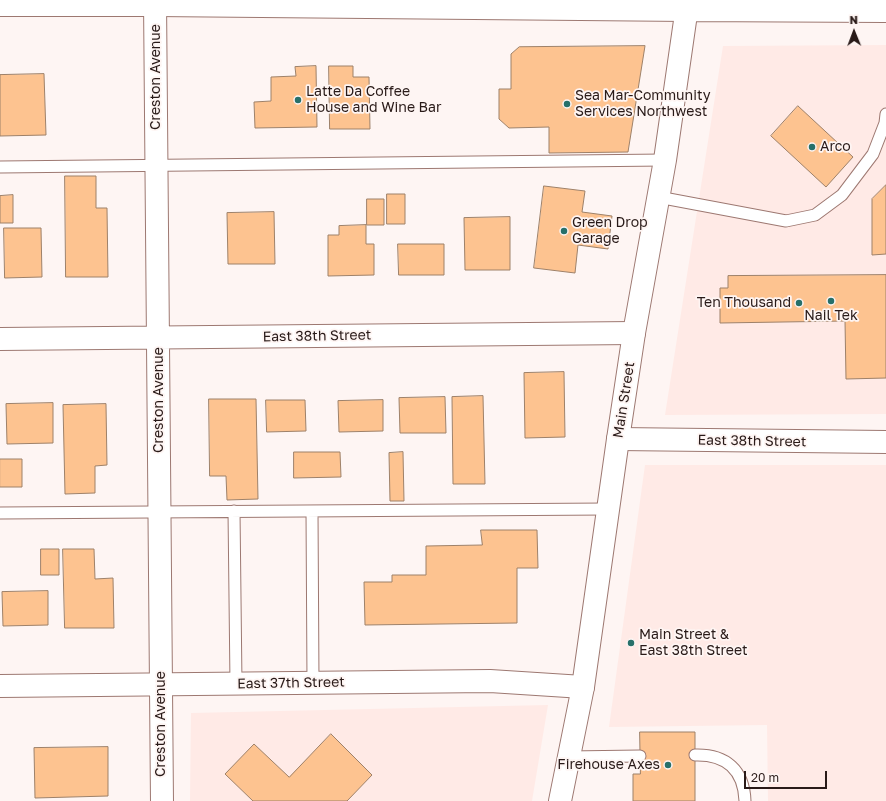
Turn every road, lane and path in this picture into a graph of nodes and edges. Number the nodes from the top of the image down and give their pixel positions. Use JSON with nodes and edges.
{"nodes":[{"id":1,"x":156,"y":2,"type":"edge"},
{"id":2,"x":0,"y":5,"type":"edge"},
{"id":3,"x":688,"y":5,"type":"edge"},
{"id":4,"x":841,"y":5,"type":"edge"},
{"id":5,"x":886,"y":11,"type":"edge"},
{"id":6,"x":886,"y":114,"type":"edge"},
{"id":7,"x":665,"y":160,"type":"junction"},
{"id":8,"x":157,"y":166,"type":"junction"},
{"id":9,"x":0,"y":167,"type":"edge"},
{"id":10,"x":658,"y":197,"type":"junction"},
{"id":11,"x":634,"y":333,"type":"junction"},
{"id":12,"x":158,"y":338,"type":"junction"},
{"id":13,"x":0,"y":339,"type":"edge"},
{"id":14,"x":618,"y":439,"type":"junction"},
{"id":15,"x":886,"y":442,"type":"edge"},
{"id":16,"x":607,"y":509,"type":"junction"},
{"id":17,"x":160,"y":511,"type":"junction"},
{"id":18,"x":234,"y":511,"type":"junction"},
{"id":19,"x":312,"y":511,"type":"junction"},
{"id":20,"x":0,"y":513,"type":"edge"},
{"id":21,"x":313,"y":683,"type":"junction"},
{"id":22,"x":236,"y":684,"type":"junction"},
{"id":23,"x":161,"y":685,"type":"junction"},
{"id":24,"x":0,"y":686,"type":"edge"},
{"id":25,"x":583,"y":687,"type":"junction"},
{"id":26,"x":695,"y":755,"type":"dead end"},
{"id":27,"x":640,"y":756,"type":"dead end"},
{"id":28,"x":568,"y":757,"type":"junction"},
{"id":29,"x":162,"y":801,"type":"edge"},
{"id":30,"x":560,"y":801,"type":"edge"},
{"id":31,"x":745,"y":801,"type":"edge"}],
"edges":[{"from":1,"to":2,"type":"street"},
{"from":1,"to":3,"type":"street"},
{"from":1,"to":8,"type":"street","name":"Creston Avenue"},
{"from":3,"to":4,"type":"street"},
{"from":3,"to":7,"type":"street","name":"Main Street"},
{"from":4,"to":5,"type":"street"},
{"from":6,"to":10,"type":"lane"},
{"from":7,"to":8,"type":"lane"},
{"from":7,"to":10,"type":"street","name":"Main Street"},
{"from":8,"to":9,"type":"lane"},
{"from":8,"to":12,"type":"street","name":"Creston Avenue"},
{"from":10,"to":11,"type":"street","name":"Main Street"},
{"from":11,"to":12,"type":"street","name":"East 38th Street"},
{"from":11,"to":14,"type":"street","name":"Main Street"},
{"from":12,"to":13,"type":"street","name":"East 38th Street"},
{"from":12,"to":17,"type":"street","name":"Creston Avenue"},
{"from":14,"to":15,"type":"street","name":"East 38th Street"},
{"from":14,"to":16,"type":"street","name":"Main Street"},
{"from":16,"to":19,"type":"lane"},
{"from":16,"to":25,"type":"street","name":"Main Street"},
{"from":17,"to":18,"type":"lane"},
{"from":17,"to":20,"type":"lane"},
{"from":17,"to":23,"type":"street","name":"Creston Avenue"},
{"from":18,"to":19,"type":"lane"},
{"from":18,"to":22,"type":"lane"},
{"from":19,"to":21,"type":"lane"},
{"from":21,"to":22,"type":"street","name":"East 37th Street"},
{"from":21,"to":25,"type":"street","name":"East 37th Street"},
{"from":22,"to":23,"type":"street","name":"East 37th Street"},
{"from":23,"to":24,"type":"street","name":"East 37th Street"},
{"from":23,"to":29,"type":"street","name":"Creston Avenue"},
{"from":25,"to":28,"type":"street","name":"Main Street"},
{"from":26,"to":31,"type":"lane"},
{"from":27,"to":28,"type":"lane"},
{"from":28,"to":30,"type":"street","name":"Main Street"}]}
